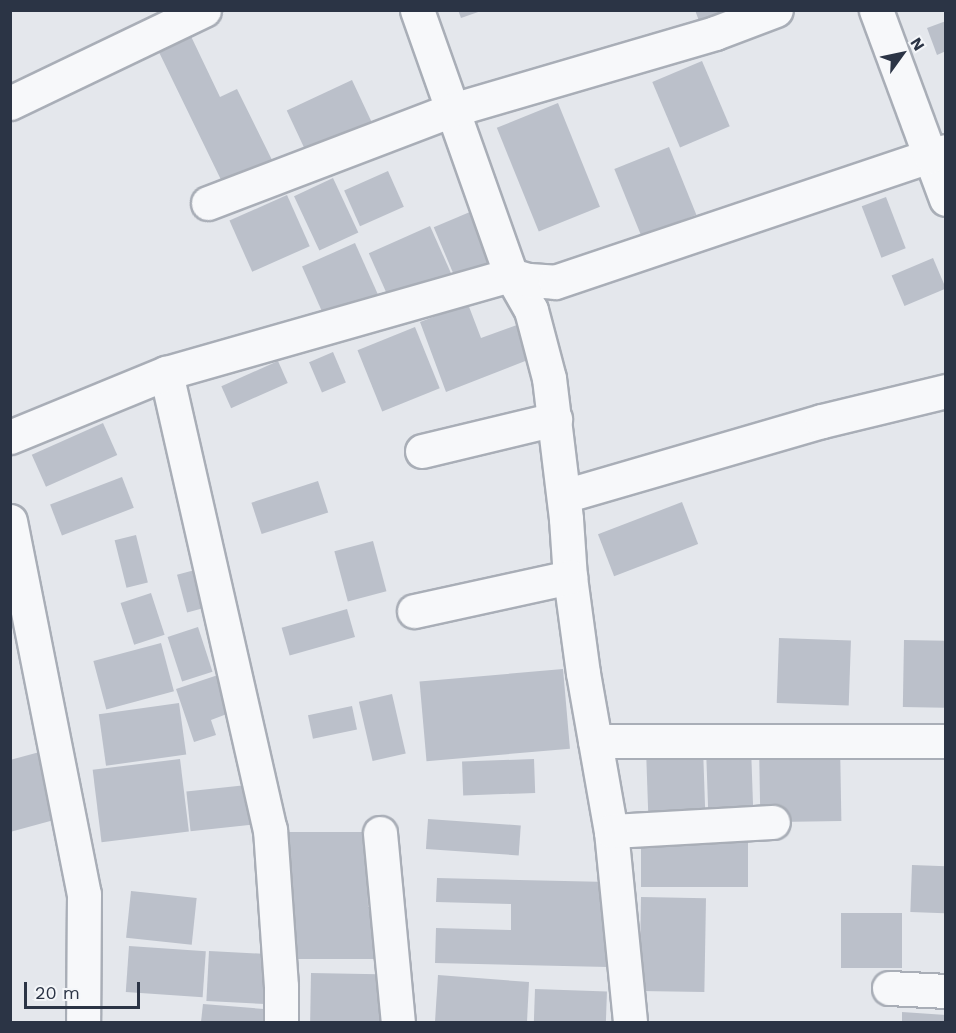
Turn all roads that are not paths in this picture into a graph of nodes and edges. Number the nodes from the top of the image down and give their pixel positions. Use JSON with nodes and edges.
{"nodes":[{"id":1,"x":204,"y":10,"type":"edge"},
{"id":2,"x":417,"y":10,"type":"edge"},
{"id":3,"x":776,"y":10,"type":"edge"},
{"id":4,"x":876,"y":10,"type":"edge"},
{"id":5,"x":10,"y":103,"type":"edge"},
{"id":6,"x":452,"y":110,"type":"junction"},
{"id":7,"x":938,"y":153,"type":"edge"},
{"id":8,"x":945,"y":199,"type":"edge"},
{"id":9,"x":208,"y":203,"type":"dead end"},
{"id":10,"x":512,"y":275,"type":"junction"},
{"id":11,"x":166,"y":373,"type":"junction"},
{"id":12,"x":945,"y":392,"type":"edge"},
{"id":13,"x":555,"y":419,"type":"junction"},
{"id":14,"x":10,"y":437,"type":"edge"},
{"id":15,"x":422,"y":451,"type":"dead end"},
{"id":16,"x":564,"y":495,"type":"junction"},
{"id":17,"x":12,"y":539,"type":"edge"},
{"id":18,"x":570,"y":577,"type":"junction"},
{"id":19,"x":414,"y":611,"type":"dead end"},
{"id":20,"x":595,"y":741,"type":"junction"},
{"id":21,"x":945,"y":741,"type":"edge"},
{"id":22,"x":773,"y":822,"type":"dead end"},
{"id":23,"x":611,"y":831,"type":"junction"},
{"id":24,"x":380,"y":833,"type":"dead end"},
{"id":25,"x":889,"y":988,"type":"dead end"},
{"id":26,"x":945,"y":991,"type":"edge"},
{"id":27,"x":636,"y":1022,"type":"edge"},
{"id":28,"x":84,"y":1023,"type":"edge"},
{"id":29,"x":281,"y":1023,"type":"edge"},
{"id":30,"x":398,"y":1023,"type":"edge"}],
"edges":[{"from":1,"to":5,"type":"street"},
{"from":2,"to":6,"type":"street"},
{"from":3,"to":6,"type":"street"},
{"from":4,"to":7,"type":"street"},
{"from":6,"to":9,"type":"street"},
{"from":6,"to":10,"type":"street"},
{"from":7,"to":8,"type":"street"},
{"from":7,"to":10,"type":"street"},
{"from":10,"to":11,"type":"street"},
{"from":10,"to":13,"type":"street"},
{"from":11,"to":14,"type":"street"},
{"from":11,"to":29,"type":"street"},
{"from":12,"to":16,"type":"street"},
{"from":13,"to":15,"type":"street"},
{"from":13,"to":16,"type":"street"},
{"from":16,"to":18,"type":"street"},
{"from":17,"to":28,"type":"street"},
{"from":18,"to":19,"type":"street"},
{"from":18,"to":20,"type":"street"},
{"from":20,"to":21,"type":"street"},
{"from":20,"to":23,"type":"street"},
{"from":22,"to":23,"type":"street"},
{"from":23,"to":27,"type":"street"},
{"from":24,"to":30,"type":"street"},
{"from":25,"to":26,"type":"street"}]}
